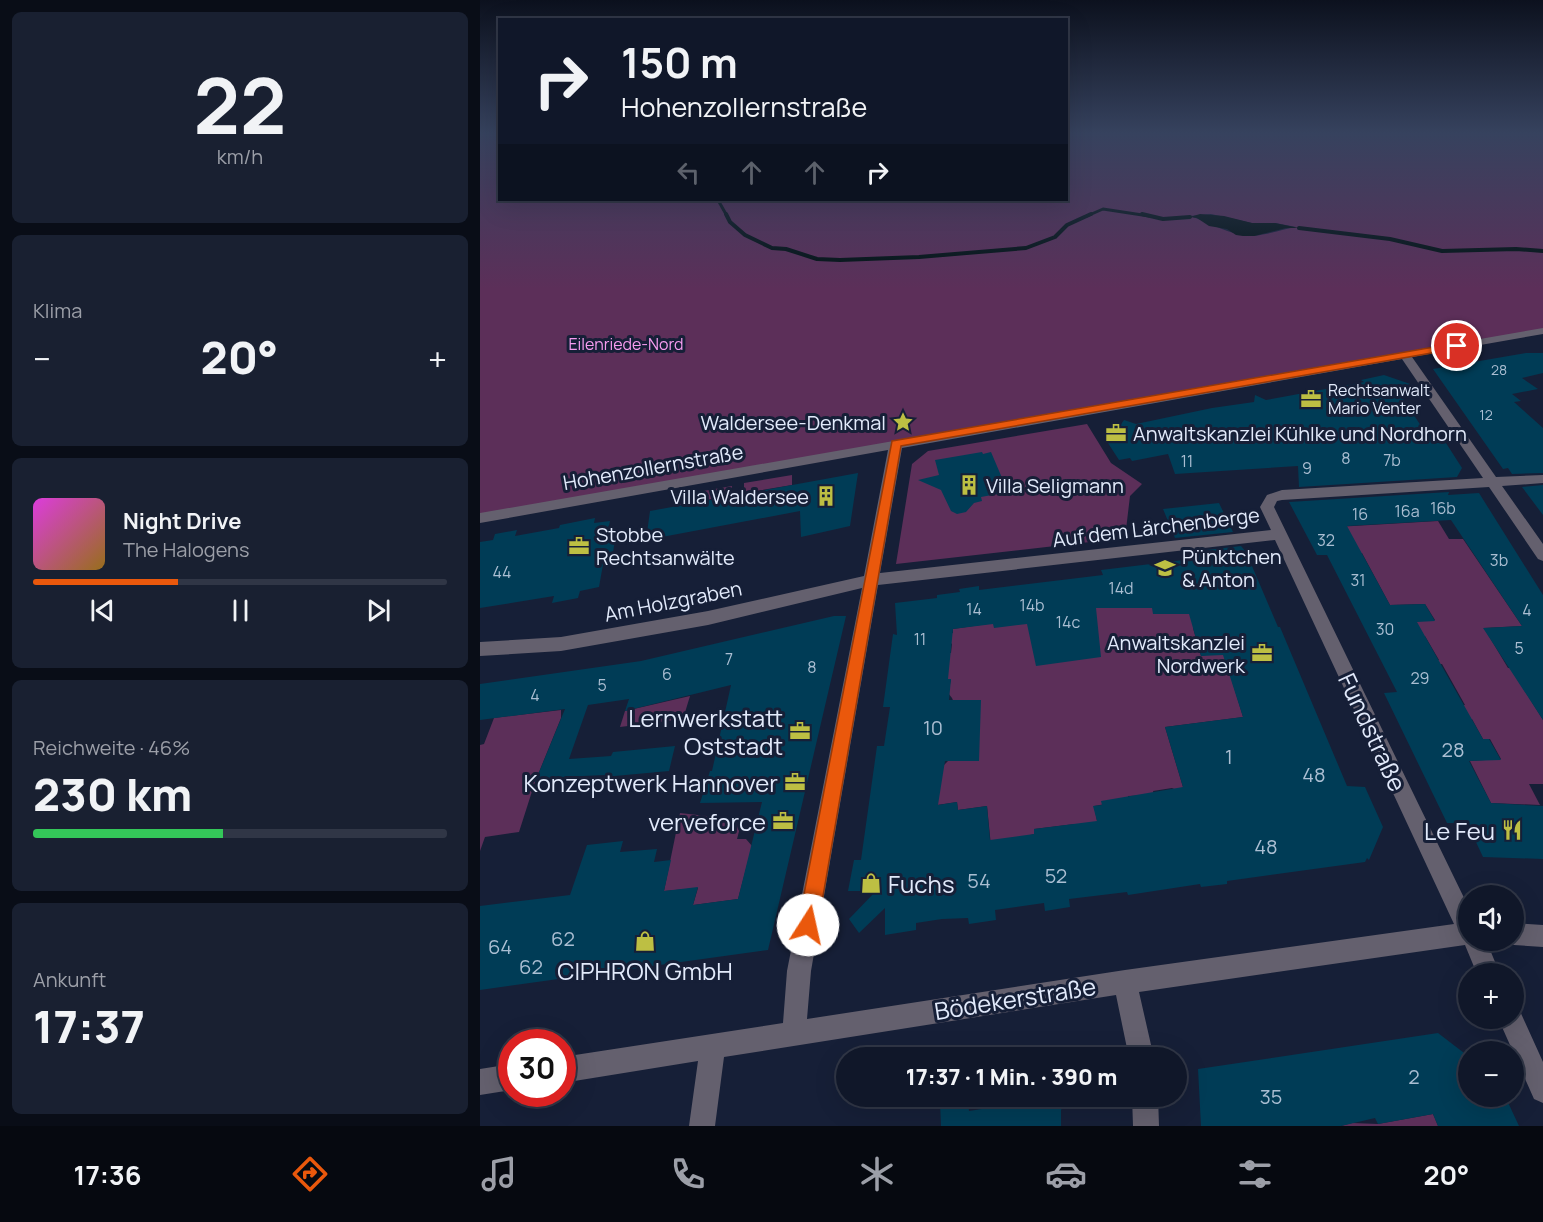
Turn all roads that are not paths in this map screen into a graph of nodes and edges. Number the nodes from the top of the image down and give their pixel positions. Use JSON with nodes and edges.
{"nodes":[{"id":1,"x":1543,"y":331,"type":"edge"},
{"id":2,"x":1405,"y":355,"type":"junction"},
{"id":3,"x":896,"y":444,"type":"junction"},
{"id":4,"x":1543,"y":479,"type":"edge"},
{"id":5,"x":1494,"y":482,"type":"junction"},
{"id":6,"x":480,"y":518,"type":"edge"},
{"id":7,"x":1279,"y":534,"type":"junction"},
{"id":8,"x":1543,"y":555,"type":"edge"},
{"id":9,"x":872,"y":580,"type":"junction"},
{"id":10,"x":480,"y":649,"type":"edge"},
{"id":11,"x":1458,"y":910,"type":"edge"},
{"id":12,"x":1458,"y":932,"type":"edge"},
{"id":13,"x":1524,"y":935,"type":"edge"},
{"id":14,"x":1543,"y":936,"type":"edge"},
{"id":15,"x":1125,"y":981,"type":"junction"},
{"id":16,"x":1515,"y":1029,"type":"edge"},
{"id":17,"x":794,"y":1032,"type":"junction"},
{"id":18,"x":713,"y":1046,"type":"junction"},
{"id":19,"x":1140,"y":1047,"type":"edge"},
{"id":20,"x":576,"y":1068,"type":"edge"},
{"id":21,"x":498,"y":1079,"type":"edge"},
{"id":22,"x":480,"y":1082,"type":"edge"},
{"id":23,"x":1543,"y":1090,"type":"edge"},
{"id":24,"x":1145,"y":1107,"type":"edge"},
{"id":25,"x":702,"y":1126,"type":"edge"},
{"id":26,"x":1146,"y":1126,"type":"edge"}],
"edges":[{"from":1,"to":2,"type":"street","name":"Hohenzollernstraße"},
{"from":2,"to":3,"type":"street","name":"Hohenzollernstraße"},
{"from":2,"to":5,"type":"street"},
{"from":3,"to":6,"type":"street","name":"Hohenzollernstraße"},
{"from":3,"to":9,"type":"street"},
{"from":4,"to":5,"type":"street","name":"Auf dem Lärchenberge"},
{"from":5,"to":7,"type":"street","name":"Auf dem Lärchenberge"},
{"from":5,"to":8,"type":"street"},
{"from":7,"to":9,"type":"street","name":"Auf dem Lärchenberge"},
{"from":7,"to":11,"type":"street","name":"Fundstraße"},
{"from":9,"to":10,"type":"street","name":"Am Holzgraben"},
{"from":9,"to":17,"type":"street"},
{"from":12,"to":15,"type":"street","name":"Bödekerstraße"},
{"from":13,"to":14,"type":"street"},
{"from":15,"to":17,"type":"street","name":"Bödekerstraße"},
{"from":15,"to":19,"type":"street"},
{"from":16,"to":23,"type":"street"},
{"from":17,"to":18,"type":"street","name":"Bödekerstraße"},
{"from":18,"to":20,"type":"street","name":"Bödekerstraße"},
{"from":18,"to":25,"type":"street"},
{"from":21,"to":22,"type":"street"},
{"from":24,"to":26,"type":"street"}]}
